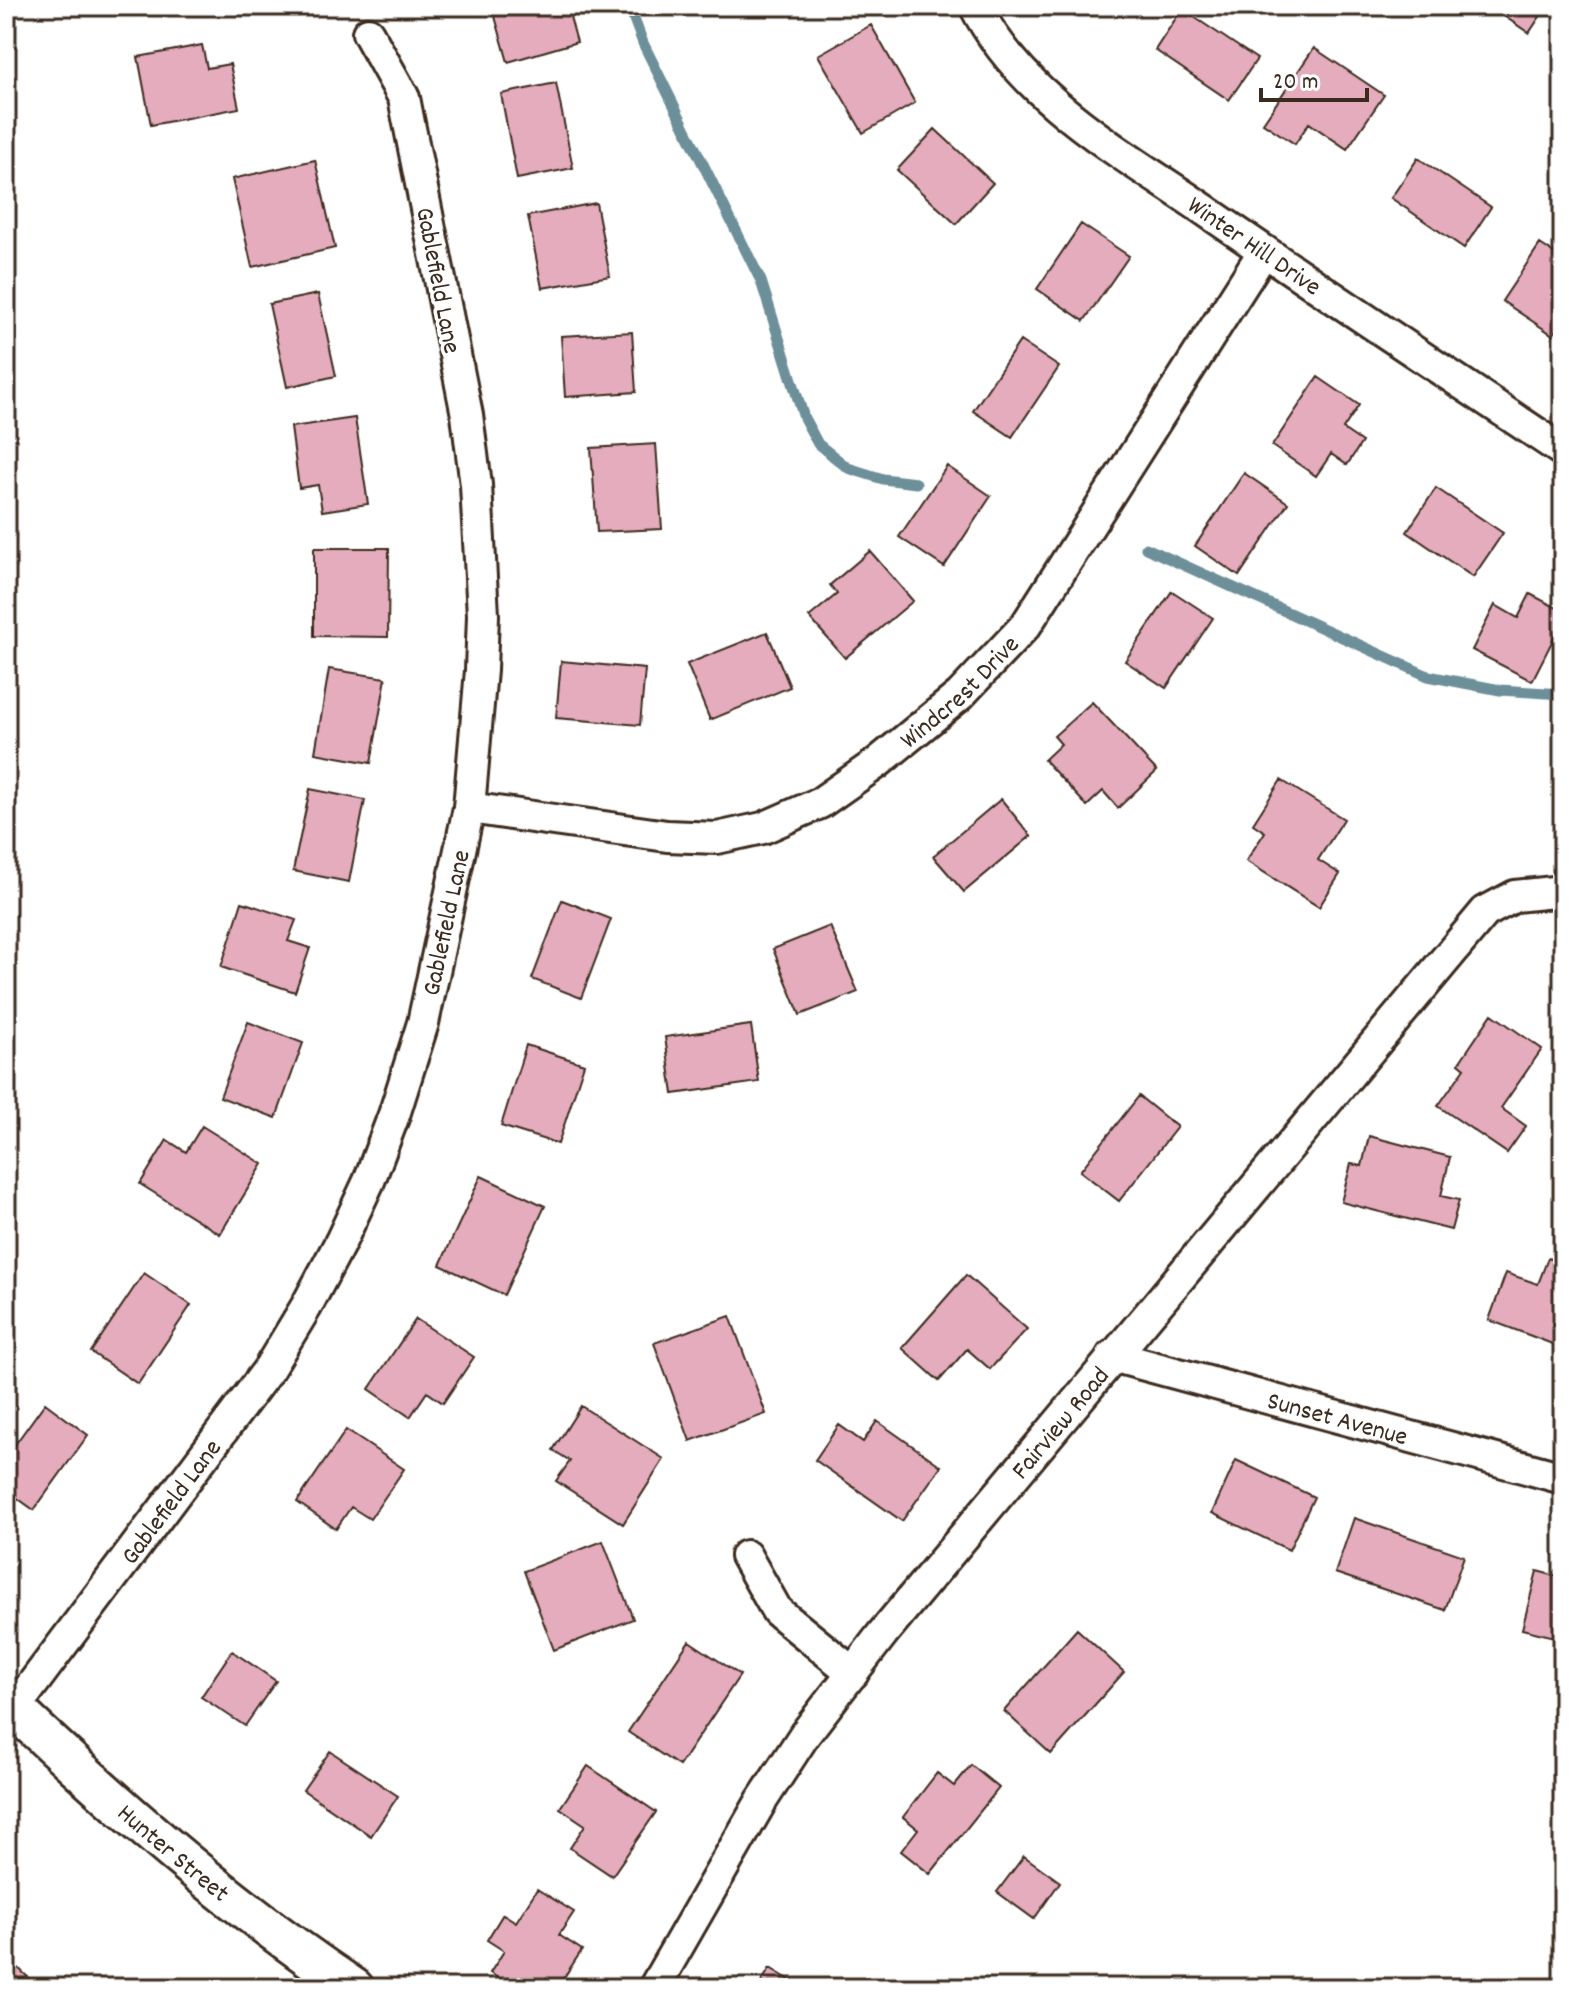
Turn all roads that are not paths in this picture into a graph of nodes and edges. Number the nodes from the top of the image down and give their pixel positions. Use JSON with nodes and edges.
{"nodes":[{"id":1,"x":975,"y":6,"type":"edge"},
{"id":2,"x":368,"y":33,"type":"dead end"},
{"id":3,"x":1264,"y":251,"type":"junction"},
{"id":4,"x":1563,"y":451,"type":"edge"},
{"id":5,"x":469,"y":808,"type":"junction"},
{"id":6,"x":1563,"y":891,"type":"edge"},
{"id":7,"x":1112,"y":1356,"type":"junction"},
{"id":8,"x":1563,"y":1478,"type":"edge"},
{"id":9,"x":746,"y":1556,"type":"dead end"},
{"id":10,"x":853,"y":1673,"type":"junction"},
{"id":11,"x":10,"y":1705,"type":"edge"},
{"id":12,"x":354,"y":1988,"type":"edge"},
{"id":13,"x":654,"y":1988,"type":"edge"}],
"edges":[{"from":1,"to":3,"type":"street","name":"Winter Hill Drive"},
{"from":2,"to":5,"type":"street","name":"Gablefield Lane"},
{"from":3,"to":4,"type":"street","name":"Winter Hill Drive"},
{"from":3,"to":5,"type":"street","name":"Windcrest Drive"},
{"from":5,"to":11,"type":"street","name":"Gablefield Lane"},
{"from":6,"to":7,"type":"street","name":"Fairview Road"},
{"from":7,"to":8,"type":"street","name":"Sunset Avenue"},
{"from":7,"to":10,"type":"street","name":"Fairview Road"},
{"from":9,"to":10,"type":"street"},
{"from":10,"to":13,"type":"street","name":"Fairview Road"},
{"from":11,"to":12,"type":"street","name":"Hunter Street"}]}
